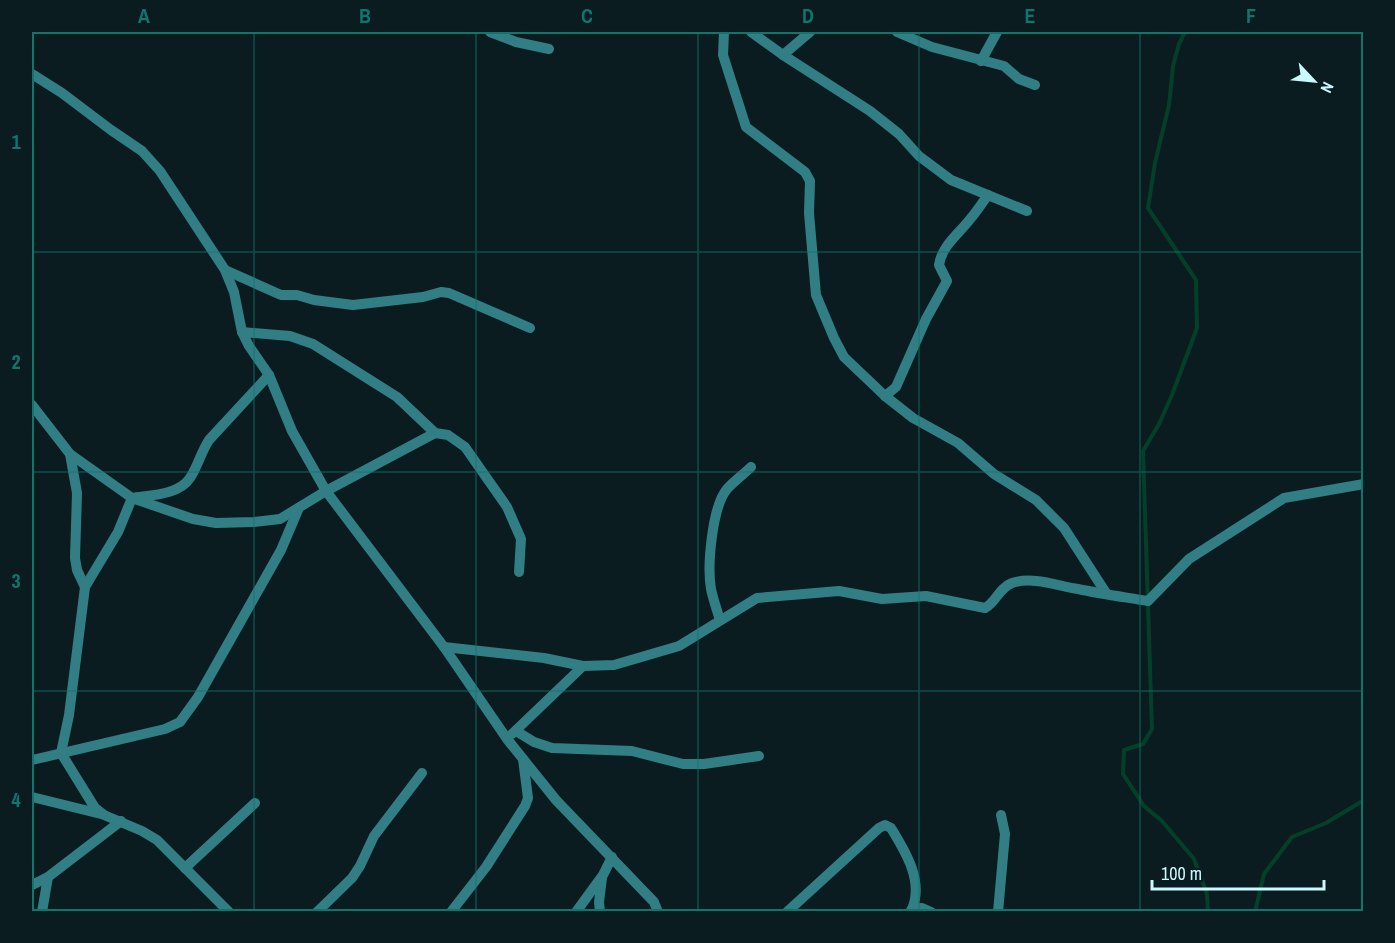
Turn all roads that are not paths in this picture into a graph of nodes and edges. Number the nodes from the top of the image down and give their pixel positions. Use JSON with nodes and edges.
{"nodes":[{"id":1,"x":490,"y":32,"type":"edge"},
{"id":2,"x":724,"y":32,"type":"edge"},
{"id":3,"x":751,"y":32,"type":"edge"},
{"id":4,"x":810,"y":32,"type":"edge"},
{"id":5,"x":897,"y":32,"type":"edge"},
{"id":6,"x":997,"y":32,"type":"edge"},
{"id":7,"x":549,"y":49,"type":"dead end"},
{"id":8,"x":783,"y":55,"type":"junction"},
{"id":9,"x":981,"y":61,"type":"junction"},
{"id":10,"x":32,"y":74,"type":"edge"},
{"id":11,"x":1035,"y":85,"type":"dead end"},
{"id":12,"x":988,"y":195,"type":"junction"},
{"id":13,"x":1027,"y":211,"type":"dead end"},
{"id":14,"x":225,"y":270,"type":"junction"},
{"id":15,"x":530,"y":328,"type":"dead end"},
{"id":16,"x":242,"y":332,"type":"junction"},
{"id":17,"x":269,"y":375,"type":"junction"},
{"id":18,"x":885,"y":396,"type":"junction"},
{"id":19,"x":32,"y":405,"type":"edge"},
{"id":20,"x":435,"y":433,"type":"junction"},
{"id":21,"x":70,"y":454,"type":"junction"},
{"id":22,"x":752,"y":467,"type":"dead end"},
{"id":23,"x":1364,"y":484,"type":"edge"},
{"id":24,"x":326,"y":491,"type":"junction"},
{"id":25,"x":132,"y":498,"type":"junction"},
{"id":26,"x":298,"y":510,"type":"junction"},
{"id":27,"x":1089,"y":569,"type":"junction"},
{"id":28,"x":519,"y":572,"type":"dead end"},
{"id":29,"x":85,"y":587,"type":"junction"},
{"id":30,"x":1078,"y":590,"type":"junction"},
{"id":31,"x":1106,"y":593,"type":"junction"},
{"id":32,"x":720,"y":620,"type":"junction"},
{"id":33,"x":444,"y":647,"type":"junction"},
{"id":34,"x":583,"y":666,"type":"junction"},
{"id":35,"x":516,"y":731,"type":"junction"},
{"id":36,"x":507,"y":739,"type":"junction"},
{"id":37,"x":61,"y":753,"type":"junction"},
{"id":38,"x":759,"y":756,"type":"dead end"},
{"id":39,"x":523,"y":759,"type":"junction"},
{"id":40,"x":32,"y":760,"type":"edge"},
{"id":41,"x":422,"y":773,"type":"dead end"},
{"id":42,"x":32,"y":797,"type":"edge"},
{"id":43,"x":255,"y":803,"type":"dead end"},
{"id":44,"x":1001,"y":814,"type":"dead end"},
{"id":45,"x":104,"y":815,"type":"junction"},
{"id":46,"x":121,"y":820,"type":"junction"},
{"id":47,"x":612,"y":857,"type":"junction"},
{"id":48,"x":185,"y":868,"type":"junction"},
{"id":49,"x":603,"y":874,"type":"junction"},
{"id":50,"x":48,"y":877,"type":"junction"},
{"id":51,"x":32,"y":885,"type":"edge"},
{"id":52,"x":32,"y":908,"type":"edge"},
{"id":53,"x":918,"y":908,"type":"edge"},
{"id":54,"x":35,"y":912,"type":"edge"},
{"id":55,"x":42,"y":912,"type":"edge"},
{"id":56,"x":229,"y":912,"type":"edge"},
{"id":57,"x":317,"y":912,"type":"edge"},
{"id":58,"x":451,"y":912,"type":"edge"},
{"id":59,"x":576,"y":912,"type":"edge"},
{"id":60,"x":600,"y":912,"type":"edge"},
{"id":61,"x":658,"y":912,"type":"edge"},
{"id":62,"x":787,"y":912,"type":"edge"},
{"id":63,"x":998,"y":912,"type":"edge"}],
"edges":[{"from":1,"to":7,"type":"street"},
{"from":2,"to":18,"type":"street"},
{"from":3,"to":8,"type":"street"},
{"from":4,"to":8,"type":"street"},
{"from":5,"to":9,"type":"street"},
{"from":6,"to":9,"type":"street"},
{"from":8,"to":12,"type":"street"},
{"from":9,"to":11,"type":"street"},
{"from":10,"to":14,"type":"street"},
{"from":12,"to":13,"type":"street"},
{"from":12,"to":18,"type":"street"},
{"from":14,"to":15,"type":"street"},
{"from":14,"to":16,"type":"street"},
{"from":16,"to":17,"type":"street"},
{"from":16,"to":20,"type":"street"},
{"from":17,"to":24,"type":"street"},
{"from":17,"to":25,"type":"street"},
{"from":18,"to":27,"type":"street"},
{"from":19,"to":21,"type":"street"},
{"from":20,"to":24,"type":"street"},
{"from":20,"to":28,"type":"street"},
{"from":21,"to":25,"type":"street"},
{"from":21,"to":29,"type":"street"},
{"from":22,"to":32,"type":"street"},
{"from":23,"to":31,"type":"street"},
{"from":24,"to":26,"type":"street"},
{"from":24,"to":33,"type":"street"},
{"from":25,"to":26,"type":"street"},
{"from":25,"to":29,"type":"street"},
{"from":26,"to":37,"type":"street"},
{"from":27,"to":30,"type":"street"},
{"from":27,"to":31,"type":"street"},
{"from":29,"to":37,"type":"street"},
{"from":30,"to":31,"type":"street"},
{"from":30,"to":32,"type":"street"},
{"from":32,"to":34,"type":"street"},
{"from":33,"to":34,"type":"street"},
{"from":33,"to":36,"type":"street"},
{"from":34,"to":35,"type":"street"},
{"from":35,"to":36,"type":"street"},
{"from":35,"to":38,"type":"street"},
{"from":36,"to":39,"type":"street"},
{"from":37,"to":40,"type":"street"},
{"from":37,"to":45,"type":"street"},
{"from":39,"to":47,"type":"street"},
{"from":39,"to":58,"type":"street"},
{"from":41,"to":57,"type":"street"},
{"from":42,"to":45,"type":"street"},
{"from":43,"to":48,"type":"street"},
{"from":44,"to":63,"type":"street"},
{"from":45,"to":46,"type":"street"},
{"from":46,"to":48,"type":"street"},
{"from":46,"to":50,"type":"street"},
{"from":47,"to":49,"type":"street"},
{"from":47,"to":61,"type":"street"},
{"from":48,"to":56,"type":"street"},
{"from":49,"to":59,"type":"street"},
{"from":49,"to":60,"type":"street"},
{"from":50,"to":51,"type":"street"},
{"from":50,"to":55,"type":"street"},
{"from":52,"to":54,"type":"street"},
{"from":53,"to":62,"type":"street"}]}
